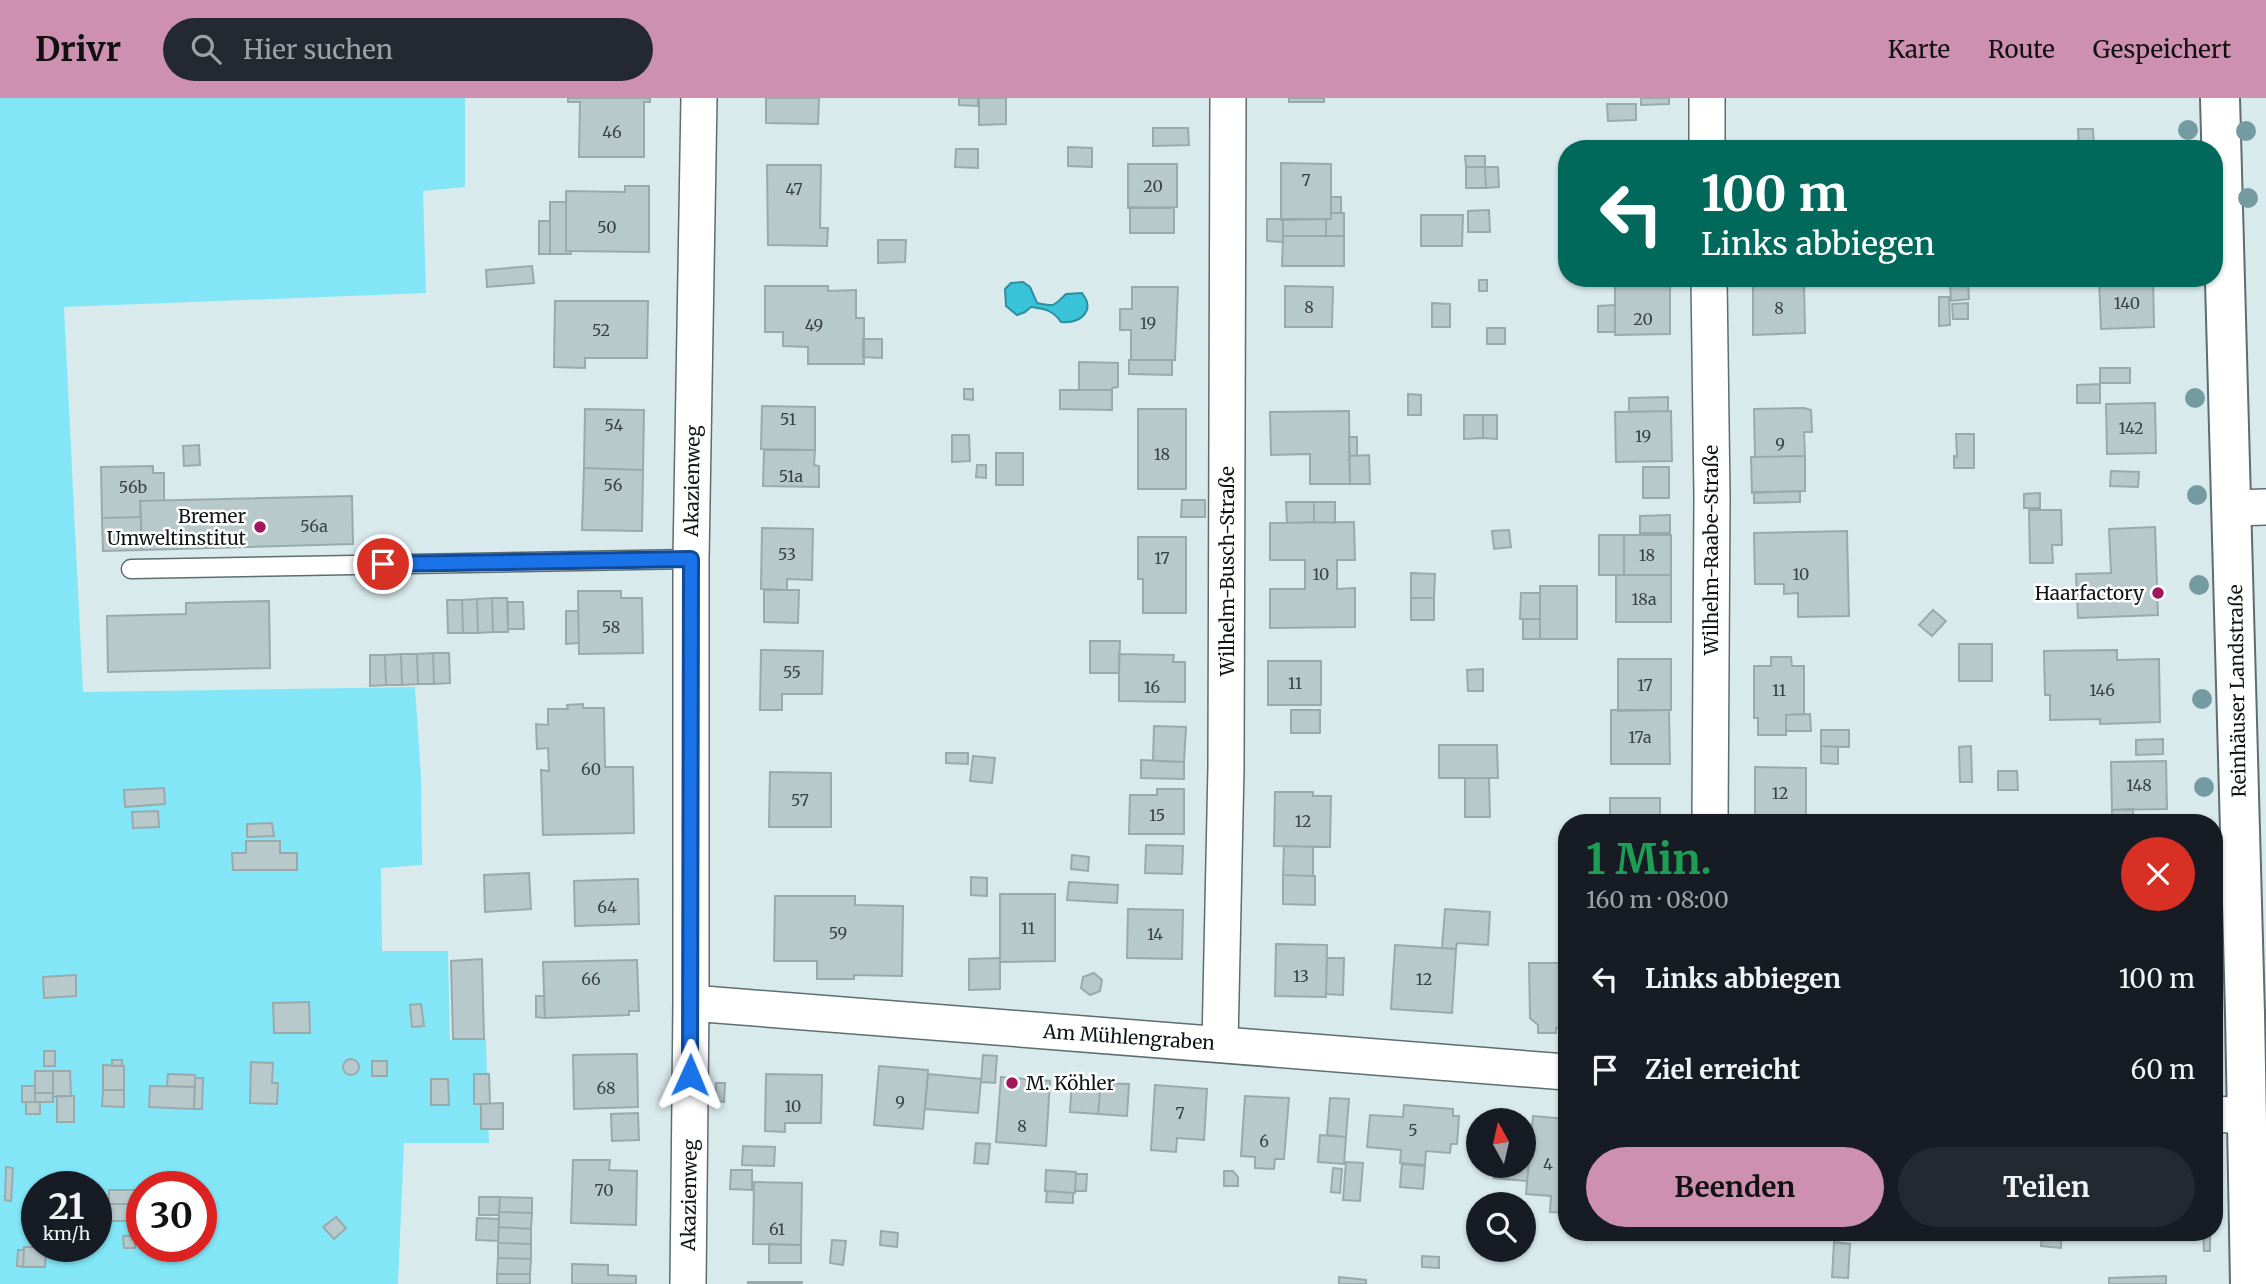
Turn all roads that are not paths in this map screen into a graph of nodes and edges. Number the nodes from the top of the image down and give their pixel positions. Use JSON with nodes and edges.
{"nodes":[{"id":1,"x":699,"y":98,"type":"edge"},
{"id":2,"x":1228,"y":98,"type":"edge"},
{"id":3,"x":1707,"y":98,"type":"edge"},
{"id":4,"x":2220,"y":98,"type":"edge"},
{"id":5,"x":1707,"y":140,"type":"edge"},
{"id":6,"x":2223,"y":140,"type":"edge"},
{"id":7,"x":2223,"y":140,"type":"edge"},
{"id":8,"x":1709,"y":287,"type":"edge"},
{"id":9,"x":2249,"y":508,"type":"edge"},
{"id":10,"x":691,"y":559,"type":"junction"},
{"id":11,"x":131,"y":569,"type":"dead end"},
{"id":12,"x":1710,"y":814,"type":"edge"},
{"id":13,"x":691,"y":1003,"type":"junction"},
{"id":14,"x":2256,"y":1014,"type":"edge"},
{"id":15,"x":1220,"y":1044,"type":"junction"},
{"id":16,"x":1558,"y":1071,"type":"edge"},
{"id":17,"x":2230,"y":1115,"type":"edge"},
{"id":18,"x":688,"y":1284,"type":"edge"},
{"id":19,"x":2250,"y":1284,"type":"edge"}],
"edges":[{"from":1,"to":10,"type":"street","name":"Akazienweg"},
{"from":2,"to":15,"type":"street","name":"Wilhelm-Busch-Straße"},
{"from":3,"to":5,"type":"street"},
{"from":4,"to":7,"type":"main road","name":"Reinhäuser Landstraße"},
{"from":6,"to":9,"type":"main road","name":"Reinhäuser Landstraße"},
{"from":8,"to":12,"type":"street","name":"Wilhelm-Raabe-Straße"},
{"from":9,"to":14,"type":"main road","name":"Reinhäuser Landstraße"},
{"from":10,"to":11,"type":"lane"},
{"from":10,"to":13,"type":"street","name":"Akazienweg"},
{"from":13,"to":15,"type":"street","name":"Am Mühlengraben"},
{"from":13,"to":18,"type":"street","name":"Akazienweg"},
{"from":14,"to":17,"type":"main road","name":"Reinhäuser Landstraße"},
{"from":15,"to":16,"type":"street","name":"Am Mühlengraben"},
{"from":17,"to":19,"type":"main road","name":"Reinhäuser Landstraße"}]}
